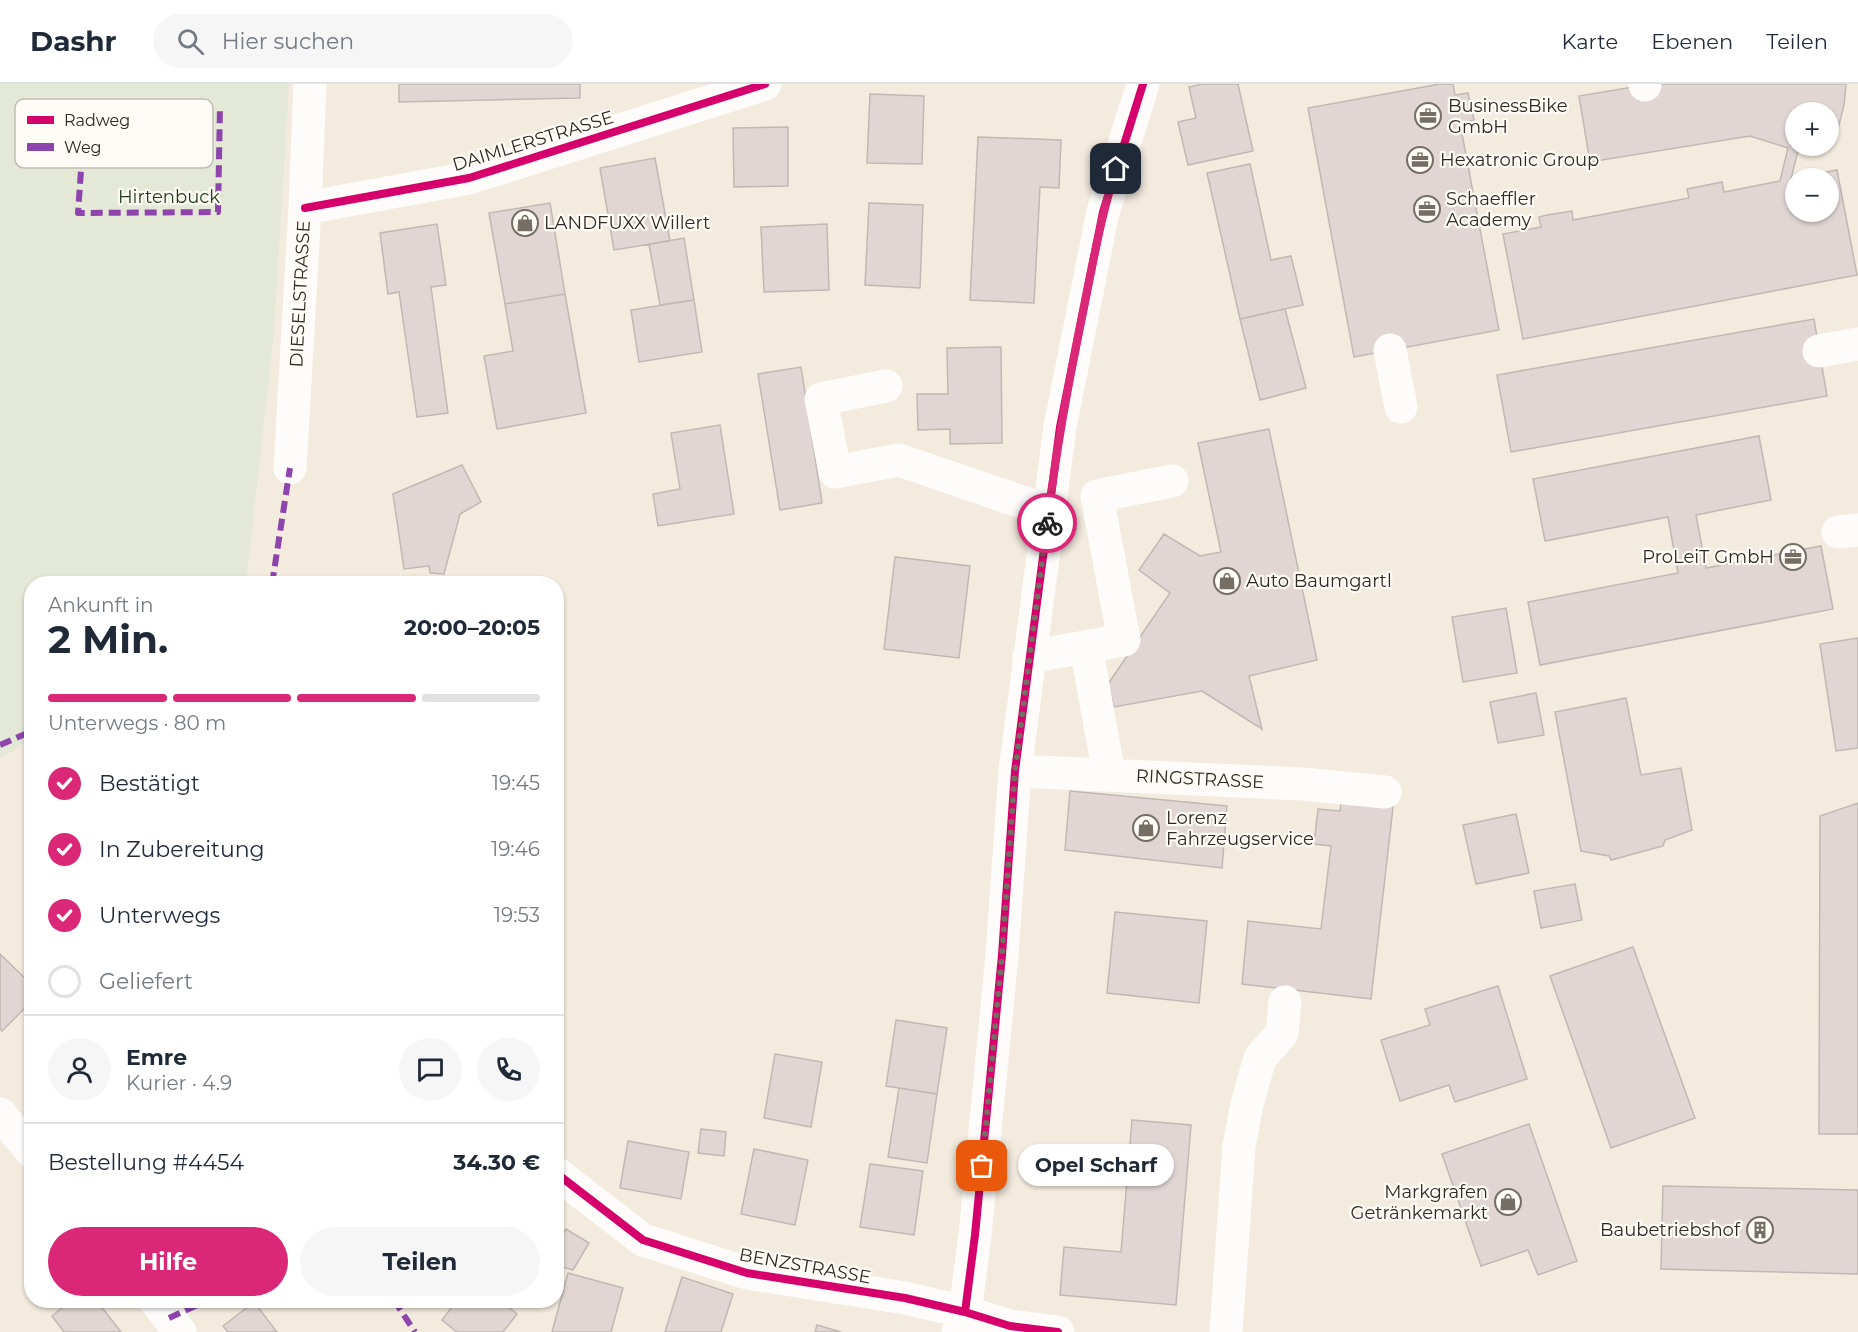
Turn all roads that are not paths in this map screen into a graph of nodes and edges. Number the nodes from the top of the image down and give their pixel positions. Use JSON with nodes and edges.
{"nodes":[{"id":1,"x":310,"y":84,"type":"edge"},
{"id":2,"x":765,"y":84,"type":"edge"},
{"id":3,"x":1143,"y":84,"type":"edge"},
{"id":4,"x":305,"y":208,"type":"junction"},
{"id":5,"x":1858,"y":344,"type":"edge"},
{"id":6,"x":1390,"y":350,"type":"dead end"},
{"id":7,"x":1819,"y":351,"type":"dead end"},
{"id":8,"x":886,"y":387,"type":"dead end"},
{"id":9,"x":1401,"y":407,"type":"dead end"},
{"id":10,"x":290,"y":468,"type":"dead end"},
{"id":11,"x":1172,"y":481,"type":"dead end"},
{"id":12,"x":1048,"y":511,"type":"junction"},
{"id":13,"x":1086,"y":647,"type":"junction"},
{"id":14,"x":1029,"y":657,"type":"junction"},
{"id":15,"x":1015,"y":771,"type":"junction"},
{"id":16,"x":1109,"y":774,"type":"junction"},
{"id":17,"x":1385,"y":792,"type":"dead end"},
{"id":18,"x":1285,"y":1002,"type":"dead end"},
{"id":19,"x":0,"y":1114,"type":"edge"},
{"id":20,"x":24,"y":1142,"type":"edge"},
{"id":21,"x":564,"y":1179,"type":"edge"},
{"id":22,"x":161,"y":1308,"type":"edge"},
{"id":23,"x":961,"y":1322,"type":"edge"},
{"id":24,"x":180,"y":1332,"type":"edge"},
{"id":25,"x":1058,"y":1332,"type":"edge"},
{"id":26,"x":1226,"y":1332,"type":"edge"}],
"edges":[{"from":1,"to":4,"type":"street","name":"DIESELSTRASSE"},
{"from":2,"to":4,"type":"street","name":"DAIMLERSTRASSE"},
{"from":3,"to":12,"type":"street"},
{"from":4,"to":10,"type":"street","name":"DIESELSTRASSE"},
{"from":5,"to":7,"type":"street"},
{"from":6,"to":9,"type":"street"},
{"from":8,"to":12,"type":"street"},
{"from":11,"to":13,"type":"street"},
{"from":12,"to":14,"type":"street"},
{"from":13,"to":14,"type":"street"},
{"from":13,"to":16,"type":"street"},
{"from":14,"to":15,"type":"street"},
{"from":15,"to":16,"type":"street","name":"RINGSTRASSE"},
{"from":15,"to":23,"type":"street"},
{"from":16,"to":17,"type":"street","name":"RINGSTRASSE"},
{"from":18,"to":26,"type":"street"},
{"from":19,"to":20,"type":"street"},
{"from":21,"to":23,"type":"street","name":"BENZSTRASSE"},
{"from":22,"to":24,"type":"street"},
{"from":23,"to":25,"type":"street","name":"BENZSTRASSE"}]}
